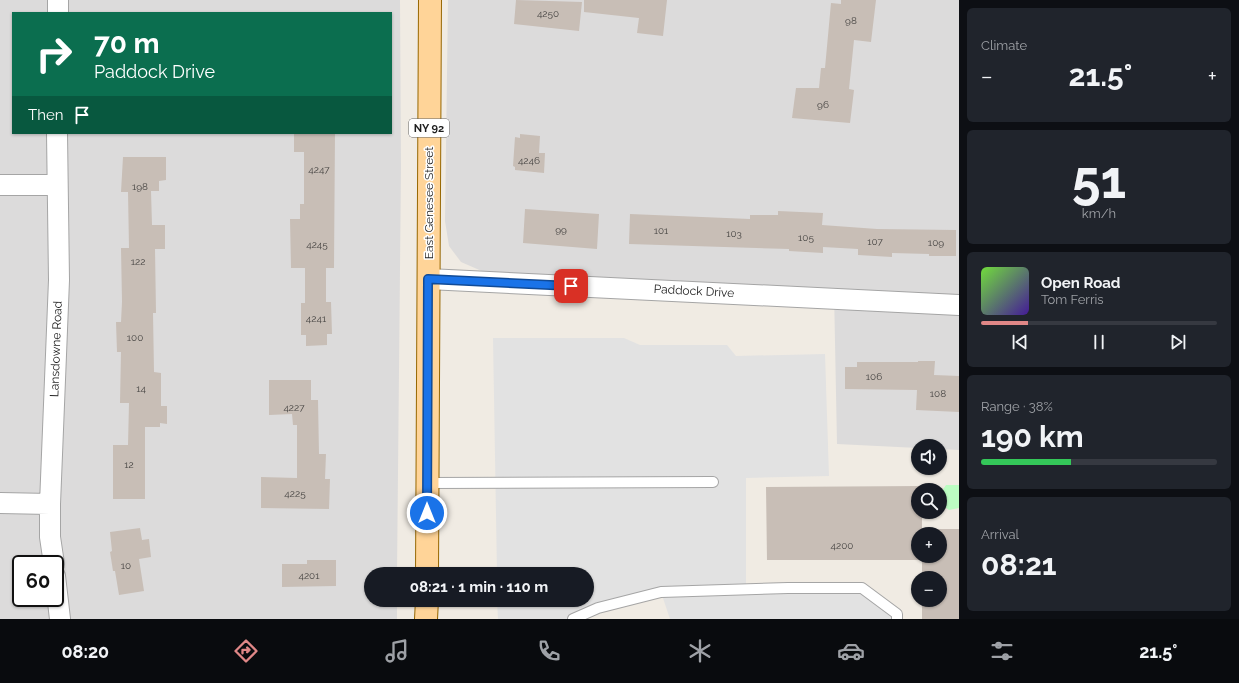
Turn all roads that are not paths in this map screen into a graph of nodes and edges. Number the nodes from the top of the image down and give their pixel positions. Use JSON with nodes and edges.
{"nodes":[{"id":1,"x":58,"y":0,"type":"edge"},
{"id":2,"x":430,"y":0,"type":"edge"},
{"id":3,"x":58,"y":12,"type":"edge"},
{"id":4,"x":58,"y":134,"type":"edge"},
{"id":5,"x":0,"y":185,"type":"edge"},
{"id":6,"x":57,"y":185,"type":"junction"},
{"id":7,"x":428,"y":279,"type":"junction"},
{"id":8,"x":959,"y":305,"type":"edge"},
{"id":9,"x":713,"y":482,"type":"dead end"},
{"id":10,"x":427,"y":483,"type":"junction"},
{"id":11,"x":0,"y":503,"type":"edge"},
{"id":12,"x":50,"y":504,"type":"junction"},
{"id":13,"x":53,"y":555,"type":"edge"},
{"id":14,"x":427,"y":567,"type":"edge"},
{"id":15,"x":59,"y":607,"type":"edge"},
{"id":16,"x":426,"y":607,"type":"edge"},
{"id":17,"x":579,"y":618,"type":"edge"},
{"id":18,"x":60,"y":619,"type":"edge"},
{"id":19,"x":426,"y":619,"type":"edge"},
{"id":20,"x":897,"y":619,"type":"edge"}],
"edges":[{"from":1,"to":3,"type":"street"},
{"from":2,"to":7,"type":"main road","name":"East Genesee Street","number":"NY 92"},
{"from":4,"to":6,"type":"street","name":"Lansdowne Road"},
{"from":5,"to":6,"type":"street"},
{"from":6,"to":12,"type":"street","name":"Lansdowne Road"},
{"from":7,"to":8,"type":"street","name":"Paddock Drive"},
{"from":7,"to":10,"type":"main road","name":"East Genesee Street","number":"NY 92"},
{"from":9,"to":10,"type":"lane"},
{"from":10,"to":14,"type":"main road","name":"East Genesee Street","number":"NY 92"},
{"from":11,"to":12,"type":"street"},
{"from":12,"to":13,"type":"street","name":"Lansdowne Road"},
{"from":15,"to":18,"type":"street"},
{"from":16,"to":19,"type":"main road"},
{"from":17,"to":20,"type":"lane"}]}
